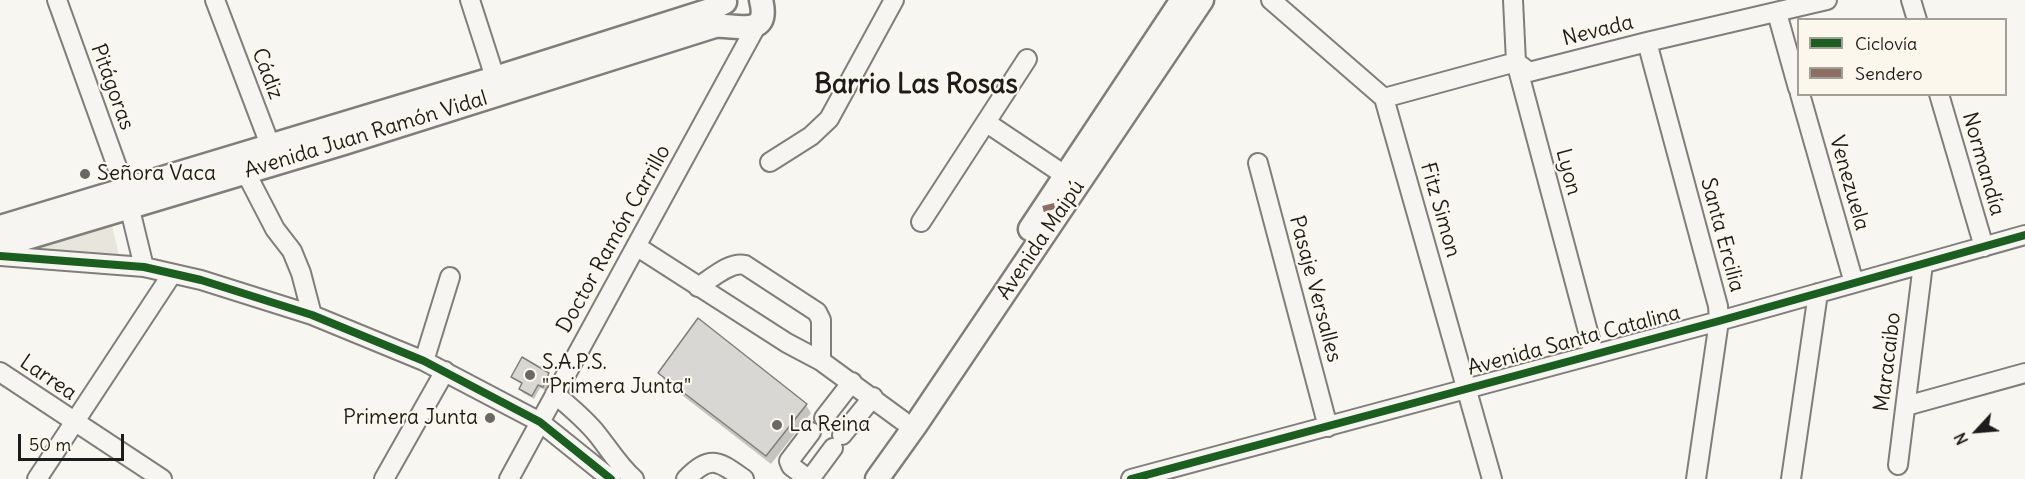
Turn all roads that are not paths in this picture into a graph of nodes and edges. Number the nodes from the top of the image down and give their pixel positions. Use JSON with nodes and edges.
{"nodes":[{"id":1,"x":57,"y":0,"type":"edge"},
{"id":2,"x":215,"y":0,"type":"edge"},
{"id":3,"x":470,"y":0,"type":"edge"},
{"id":4,"x":894,"y":0,"type":"edge"},
{"id":5,"x":1182,"y":0,"type":"edge"},
{"id":6,"x":1202,"y":0,"type":"edge"},
{"id":7,"x":1271,"y":0,"type":"edge"},
{"id":8,"x":1513,"y":0,"type":"edge"},
{"id":9,"x":1827,"y":0,"type":"edge"},
{"id":10,"x":1911,"y":0,"type":"edge"},
{"id":11,"x":725,"y":1,"type":"edge"},
{"id":12,"x":762,"y":6,"type":"edge"},
{"id":13,"x":1777,"y":13,"type":"junction"},
{"id":14,"x":1916,"y":18,"type":"edge"},
{"id":15,"x":733,"y":26,"type":"junction"},
{"id":16,"x":1647,"y":42,"type":"junction"},
{"id":17,"x":1027,"y":59,"type":"dead end"},
{"id":18,"x":1516,"y":62,"type":"junction"},
{"id":19,"x":1797,"y":84,"type":"edge"},
{"id":20,"x":497,"y":86,"type":"junction"},
{"id":21,"x":1801,"y":96,"type":"edge"},
{"id":22,"x":1940,"y":96,"type":"edge"},
{"id":23,"x":1384,"y":98,"type":"junction"},
{"id":24,"x":987,"y":123,"type":"junction"},
{"id":25,"x":273,"y":154,"type":"junction"},
{"id":26,"x":770,"y":162,"type":"dead end"},
{"id":27,"x":1258,"y":163,"type":"dead end"},
{"id":28,"x":246,"y":173,"type":"junction"},
{"id":29,"x":1072,"y":179,"type":"junction"},
{"id":30,"x":128,"y":197,"type":"junction"},
{"id":31,"x":921,"y":222,"type":"dead end"},
{"id":32,"x":0,"y":226,"type":"edge"},
{"id":33,"x":2025,"y":236,"type":"edge"},
{"id":34,"x":0,"y":246,"type":"edge"},
{"id":35,"x":636,"y":246,"type":"junction"},
{"id":36,"x":1984,"y":247,"type":"junction"},
{"id":37,"x":0,"y":256,"type":"edge"},
{"id":38,"x":1923,"y":264,"type":"junction"},
{"id":39,"x":144,"y":267,"type":"junction"},
{"id":40,"x":172,"y":274,"type":"junction"},
{"id":41,"x":450,"y":277,"type":"dead end"},
{"id":42,"x":1854,"y":283,"type":"junction"},
{"id":43,"x":698,"y":287,"type":"junction"},
{"id":44,"x":1818,"y":293,"type":"junction"},
{"id":45,"x":312,"y":315,"type":"junction"},
{"id":46,"x":1719,"y":321,"type":"junction"},
{"id":47,"x":1594,"y":354,"type":"junction"},
{"id":48,"x":424,"y":361,"type":"junction"},
{"id":49,"x":821,"y":361,"type":"junction"},
{"id":50,"x":445,"y":371,"type":"junction"},
{"id":51,"x":0,"y":372,"type":"edge"},
{"id":52,"x":2025,"y":373,"type":"edge"},
{"id":53,"x":852,"y":382,"type":"junction"},
{"id":54,"x":1467,"y":388,"type":"junction"},
{"id":55,"x":555,"y":394,"type":"junction"},
{"id":56,"x":873,"y":397,"type":"junction"},
{"id":57,"x":1906,"y":406,"type":"junction"},
{"id":58,"x":824,"y":418,"type":"dead end"},
{"id":59,"x":903,"y":421,"type":"junction"},
{"id":60,"x":540,"y":422,"type":"junction"},
{"id":61,"x":75,"y":423,"type":"junction"},
{"id":62,"x":1328,"y":427,"type":"junction"},
{"id":63,"x":811,"y":432,"type":"dead end"},
{"id":64,"x":1898,"y":465,"type":"dead end"},
{"id":65,"x":1194,"y":471,"type":"edge"},
{"id":66,"x":37,"y":479,"type":"edge"},
{"id":67,"x":162,"y":479,"type":"edge"},
{"id":68,"x":384,"y":479,"type":"edge"},
{"id":69,"x":509,"y":479,"type":"edge"},
{"id":70,"x":611,"y":479,"type":"edge"},
{"id":71,"x":634,"y":479,"type":"edge"},
{"id":72,"x":686,"y":479,"type":"edge"},
{"id":73,"x":744,"y":479,"type":"edge"},
{"id":74,"x":809,"y":479,"type":"edge"},
{"id":75,"x":862,"y":479,"type":"edge"},
{"id":76,"x":877,"y":479,"type":"edge"},
{"id":77,"x":1131,"y":479,"type":"edge"},
{"id":78,"x":1492,"y":479,"type":"edge"},
{"id":79,"x":1696,"y":479,"type":"edge"},
{"id":80,"x":1791,"y":479,"type":"edge"}],
"edges":[{"from":1,"to":30,"type":"street","name":"Pitágoras"},
{"from":2,"to":25,"type":"street","name":"Cádiz"},
{"from":3,"to":20,"type":"street"},
{"from":4,"to":26,"type":"street"},
{"from":5,"to":29,"type":"main road","name":"Avenida Maipú"},
{"from":6,"to":29,"type":"main road","name":"Avenida Maipú"},
{"from":7,"to":23,"type":"street"},
{"from":8,"to":18,"type":"street","name":"Lyon"},
{"from":9,"to":13,"type":"street","name":"Nevada"},
{"from":10,"to":14,"type":"street"},
{"from":11,"to":15,"type":"main road"},
{"from":11,"to":20,"type":"main road","name":"Avenida Juan Ramón Vidal"},
{"from":12,"to":15,"type":"main road","name":"Avenida Juan Ramón Vidal"},
{"from":12,"to":35,"type":"street","name":"Doctor Ramón Carrillo"},
{"from":13,"to":16,"type":"street","name":"Nevada"},
{"from":13,"to":19,"type":"street"},
{"from":15,"to":20,"type":"main road","name":"Avenida Juan Ramón Vidal"},
{"from":16,"to":18,"type":"street","name":"Nevada"},
{"from":16,"to":46,"type":"street","name":"Santa Ercilia"},
{"from":17,"to":24,"type":"street"},
{"from":18,"to":23,"type":"street","name":"Nevada"},
{"from":18,"to":47,"type":"street","name":"Lyon"},
{"from":20,"to":25,"type":"main road","name":"Avenida Juan Ramón Vidal"},
{"from":21,"to":42,"type":"street","name":"Venezuela"},
{"from":22,"to":36,"type":"street","name":"Normandía"},
{"from":23,"to":54,"type":"street","name":"Fitz Simon"},
{"from":24,"to":29,"type":"street"},
{"from":24,"to":31,"type":"street"},
{"from":25,"to":28,"type":"main road","name":"Avenida Juan Ramón Vidal"},
{"from":25,"to":30,"type":"main road","name":"Avenida Juan Ramón Vidal"},
{"from":27,"to":62,"type":"street","name":"Pasaje Versalles"},
{"from":28,"to":30,"type":"main road","name":"Avenida Juan Ramón Vidal"},
{"from":28,"to":45,"type":"street"},
{"from":29,"to":59,"type":"main road","name":"Avenida Maipú"},
{"from":29,"to":76,"type":"main road","name":"Avenida Maipú"},
{"from":30,"to":32,"type":"main road","name":"Avenida Juan Ramón Vidal"},
{"from":30,"to":34,"type":"main road","name":"Avenida Juan Ramón Vidal"},
{"from":30,"to":39,"type":"street","name":"Pitágoras"},
{"from":33,"to":36,"type":"street","name":"Avenida Santa Catalina"},
{"from":35,"to":43,"type":"street"},
{"from":35,"to":55,"type":"street","name":"Doctor Ramón Carrillo"},
{"from":36,"to":38,"type":"street","name":"Avenida Santa Catalina"},
{"from":37,"to":39,"type":"street"},
{"from":38,"to":42,"type":"street","name":"Avenida Santa Catalina"},
{"from":38,"to":57,"type":"street","name":"Maracaibo"},
{"from":39,"to":40,"type":"street"},
{"from":40,"to":45,"type":"street"},
{"from":40,"to":61,"type":"street"},
{"from":41,"to":48,"type":"street"},
{"from":42,"to":44,"type":"street","name":"Avenida Santa Catalina"},
{"from":43,"to":49,"type":"street"},
{"from":43,"to":49,"type":"street"},
{"from":44,"to":46,"type":"street","name":"Avenida Santa Catalina"},
{"from":44,"to":80,"type":"street"},
{"from":45,"to":48,"type":"street"},
{"from":46,"to":47,"type":"street","name":"Avenida Santa Catalina"},
{"from":46,"to":79,"type":"street","name":"Santa Ercilia"},
{"from":47,"to":54,"type":"street","name":"Avenida Santa Catalina"},
{"from":48,"to":50,"type":"street"},
{"from":49,"to":53,"type":"street"},
{"from":50,"to":60,"type":"street"},
{"from":50,"to":68,"type":"street"},
{"from":51,"to":61,"type":"street","name":"Larrea"},
{"from":52,"to":57,"type":"street"},
{"from":53,"to":56,"type":"street"},
{"from":53,"to":58,"type":"street"},
{"from":54,"to":62,"type":"street","name":"Avenida Santa Catalina"},
{"from":54,"to":78,"type":"street","name":"Fitz Simon"},
{"from":55,"to":60,"type":"street","name":"Doctor Ramón Carrillo"},
{"from":55,"to":71,"type":"street"},
{"from":56,"to":59,"type":"street"},
{"from":56,"to":74,"type":"street"},
{"from":57,"to":64,"type":"street","name":"Maracaibo"},
{"from":59,"to":75,"type":"main road","name":"Avenida Maipú"},
{"from":60,"to":69,"type":"street","name":"Doctor Ramón Carrillo"},
{"from":60,"to":70,"type":"street"},
{"from":61,"to":66,"type":"street"},
{"from":61,"to":67,"type":"street","name":"Larrea"},
{"from":62,"to":65,"type":"street","name":"Avenida Santa Catalina"},
{"from":63,"to":74,"type":"street"},
{"from":65,"to":77,"type":"street","name":"Avenida Santa Catalina"},
{"from":72,"to":73,"type":"street"}]}
